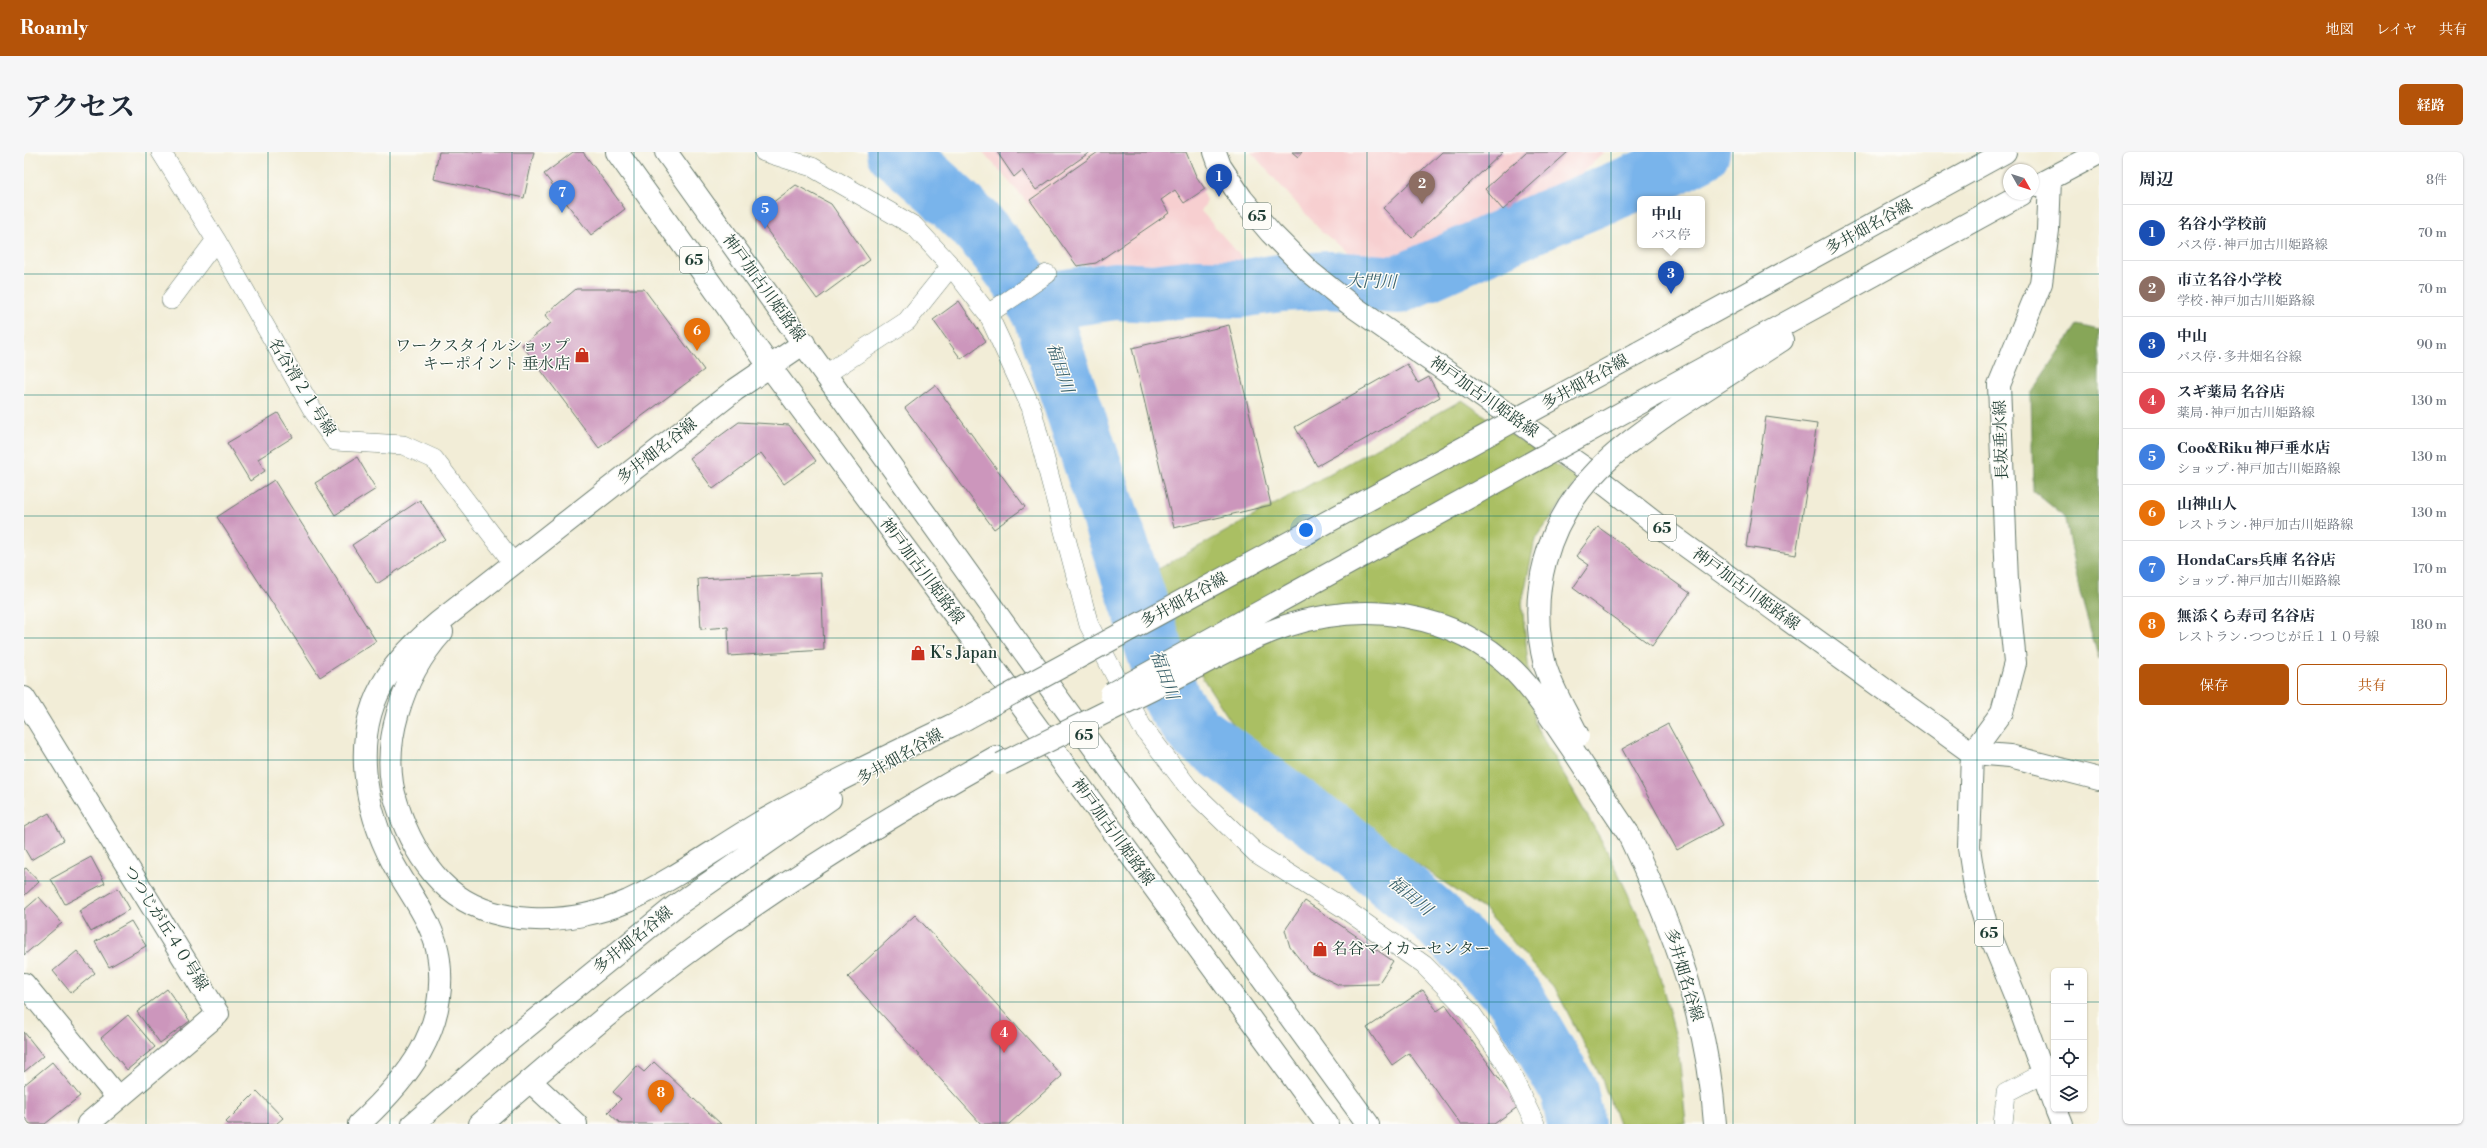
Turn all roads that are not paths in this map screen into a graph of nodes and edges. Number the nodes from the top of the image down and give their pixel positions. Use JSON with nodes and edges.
{"nodes":[{"id":1,"x":161,"y":152,"type":"edge"},
{"id":2,"x":617,"y":152,"type":"edge"},
{"id":3,"x":666,"y":152,"type":"edge"},
{"id":4,"x":764,"y":152,"type":"edge"},
{"id":5,"x":1214,"y":152,"type":"edge"},
{"id":6,"x":2005,"y":152,"type":"edge"},
{"id":7,"x":2099,"y":153,"type":"edge"},
{"id":8,"x":2042,"y":184,"type":"edge"},
{"id":9,"x":2011,"y":200,"type":"edge"},
{"id":10,"x":1941,"y":238,"type":"junction"},
{"id":11,"x":216,"y":240,"type":"junction"},
{"id":12,"x":951,"y":266,"type":"junction"},
{"id":13,"x":1047,"y":274,"type":"dead end"},
{"id":14,"x":171,"y":300,"type":"dead end"},
{"id":15,"x":988,"y":314,"type":"junction"},
{"id":16,"x":804,"y":343,"type":"junction"},
{"id":17,"x":770,"y":367,"type":"junction"},
{"id":18,"x":826,"y":374,"type":"junction"},
{"id":19,"x":514,"y":564,"type":"junction"},
{"id":20,"x":24,"y":698,"type":"edge"},
{"id":21,"x":965,"y":719,"type":"junction"},
{"id":22,"x":1972,"y":753,"type":"junction"},
{"id":23,"x":998,"y":761,"type":"junction"},
{"id":24,"x":2099,"y":779,"type":"edge"},
{"id":25,"x":1628,"y":833,"type":"junction"},
{"id":26,"x":24,"y":984,"type":"edge"},
{"id":27,"x":2042,"y":1074,"type":"junction"},
{"id":28,"x":530,"y":1081,"type":"junction"},
{"id":29,"x":2051,"y":1096,"type":"edge"},
{"id":30,"x":118,"y":1098,"type":"junction"},
{"id":31,"x":2057,"y":1112,"type":"edge"},
{"id":32,"x":88,"y":1124,"type":"edge"},
{"id":33,"x":359,"y":1124,"type":"edge"},
{"id":34,"x":413,"y":1124,"type":"edge"},
{"id":35,"x":480,"y":1124,"type":"edge"},
{"id":36,"x":576,"y":1124,"type":"edge"},
{"id":37,"x":1326,"y":1124,"type":"edge"},
{"id":38,"x":1368,"y":1124,"type":"edge"},
{"id":39,"x":1535,"y":1124,"type":"edge"},
{"id":40,"x":1715,"y":1124,"type":"edge"},
{"id":41,"x":2003,"y":1124,"type":"edge"},
{"id":42,"x":2062,"y":1124,"type":"edge"}],
"edges":[{"from":1,"to":11,"type":"lane","name":"名谷滑２１号線"},
{"from":2,"to":17,"type":"street","name":"神戸加古川姫路線","number":"65"},
{"from":3,"to":16,"type":"street","name":"神戸加古川姫路線","number":"65"},
{"from":4,"to":12,"type":"lane"},
{"from":5,"to":22,"type":"street","name":"神戸加古川姫路線","number":"65"},
{"from":6,"to":21,"type":"street","name":"多井畑名谷線","bridge":true},
{"from":7,"to":8,"type":"street","name":"長坂垂水線"},
{"from":8,"to":22,"type":"street","name":"長坂垂水線"},
{"from":9,"to":10,"type":"street"},
{"from":10,"to":23,"type":"street","bridge":true},
{"from":10,"to":25,"type":"street","bridge":true},
{"from":11,"to":14,"type":"lane"},
{"from":11,"to":19,"type":"lane","name":"名谷滑２１号線"},
{"from":12,"to":15,"type":"lane"},
{"from":12,"to":18,"type":"lane"},
{"from":13,"to":15,"type":"lane"},
{"from":15,"to":39,"type":"lane"},
{"from":16,"to":17,"type":"street","name":"多井畑名谷線"},
{"from":16,"to":18,"type":"street","name":"神戸加古川姫路線","number":"65"},
{"from":17,"to":19,"type":"street","name":"多井畑名谷線"},
{"from":17,"to":37,"type":"street","name":"神戸加古川姫路線","number":"65"},
{"from":18,"to":38,"type":"street","name":"神戸加古川姫路線","number":"65"},
{"from":19,"to":21,"type":"street"},
{"from":19,"to":33,"type":"street"},
{"from":20,"to":30,"type":"street","name":"つつじが丘４０号線"},
{"from":21,"to":34,"type":"street","name":"多井畑名谷線"},
{"from":22,"to":24,"type":"street"},
{"from":22,"to":27,"type":"street","number":"65"},
{"from":23,"to":25,"type":"street","bridge":true},
{"from":23,"to":28,"type":"street"},
{"from":25,"to":40,"type":"street","name":"多井畑名谷線"},
{"from":26,"to":30,"type":"street"},
{"from":27,"to":29,"type":"street","number":"65"},
{"from":27,"to":41,"type":"lane"},
{"from":28,"to":35,"type":"street"},
{"from":28,"to":36,"type":"street"},
{"from":30,"to":32,"type":"street","name":"つつじが丘４０号線"},
{"from":31,"to":42,"type":"street"}]}
